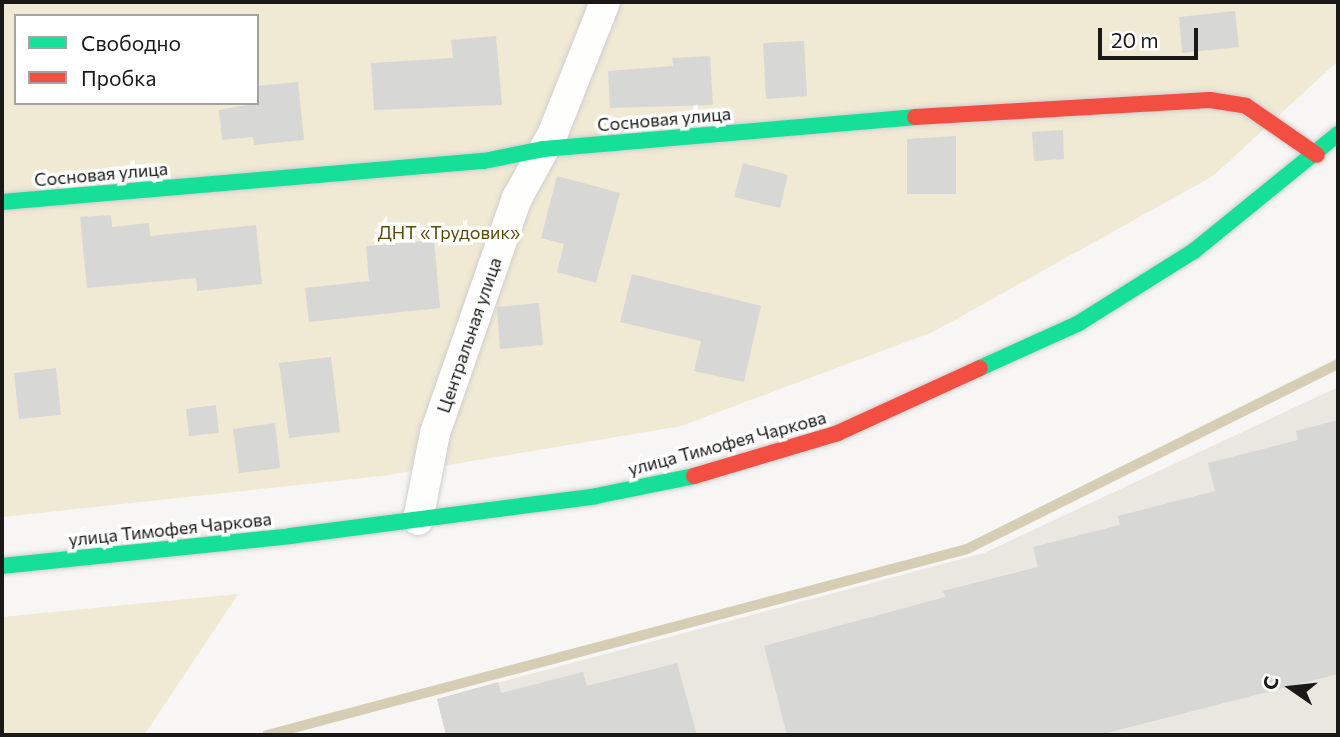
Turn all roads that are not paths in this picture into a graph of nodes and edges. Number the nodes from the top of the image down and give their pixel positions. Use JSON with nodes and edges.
{"nodes":[{"id":1,"x":605,"y":2,"type":"edge"},
{"id":2,"x":1338,"y":134,"type":"edge"},
{"id":3,"x":543,"y":149,"type":"junction"},
{"id":4,"x":1317,"y":155,"type":"junction"},
{"id":5,"x":2,"y":202,"type":"edge"},
{"id":6,"x":418,"y":520,"type":"junction"},
{"id":7,"x":2,"y":566,"type":"edge"}],
"edges":[{"from":1,"to":3,"type":"street","name":"Центральная улица"},
{"from":2,"to":4,"type":"main road","name":"улица Тимофея Чаркова"},
{"from":3,"to":4,"type":"main road","name":"Сосновая улица"},
{"from":3,"to":5,"type":"main road","name":"Сосновая улица"},
{"from":3,"to":6,"type":"street","name":"Центральная улица"},
{"from":4,"to":6,"type":"main road","name":"улица Тимофея Чаркова"},
{"from":6,"to":7,"type":"main road","name":"улица Тимофея Чаркова"}]}
